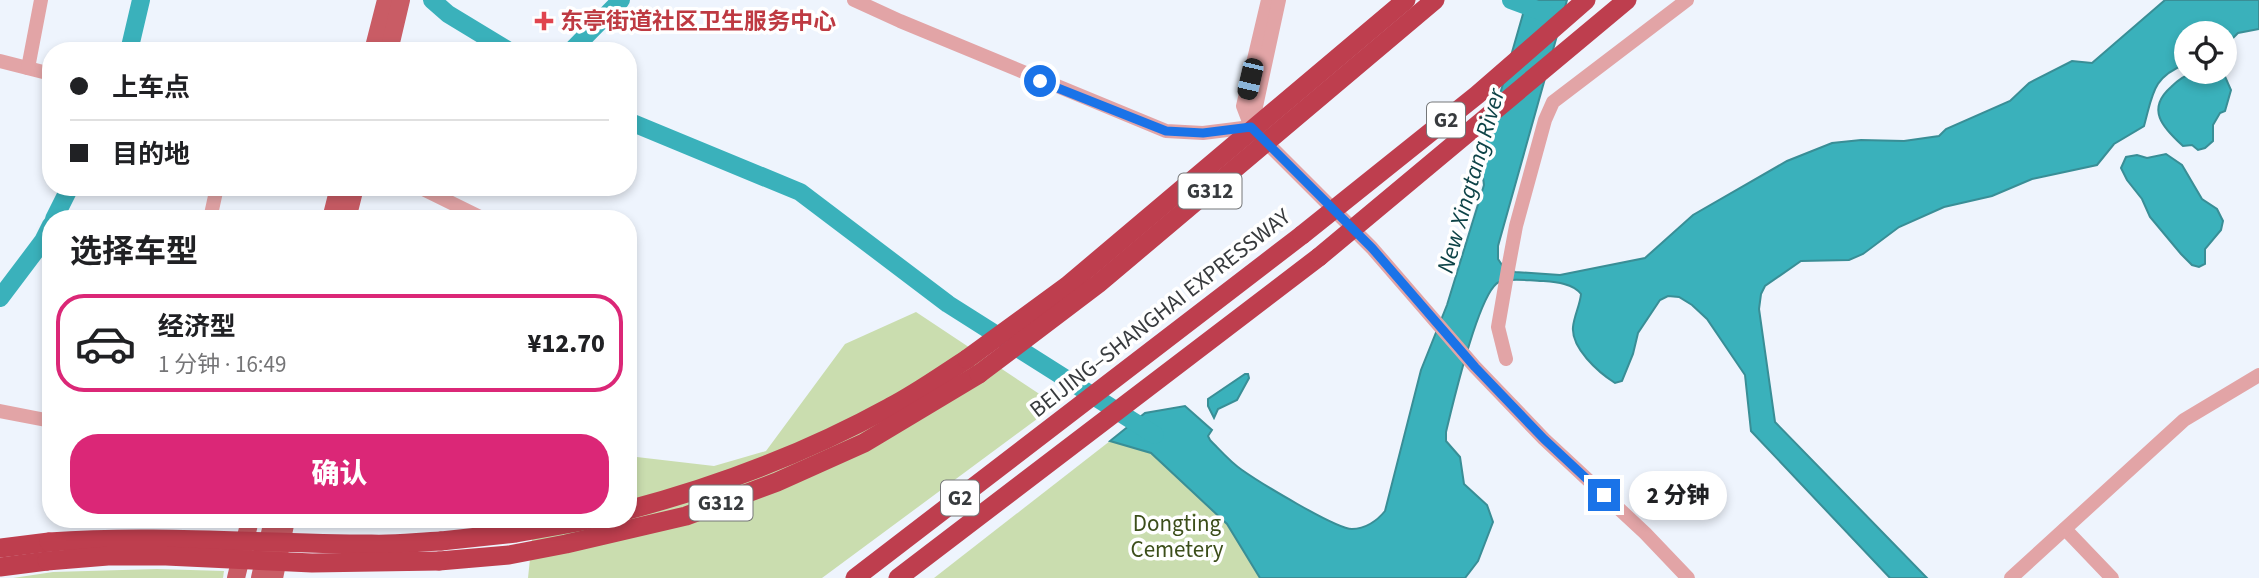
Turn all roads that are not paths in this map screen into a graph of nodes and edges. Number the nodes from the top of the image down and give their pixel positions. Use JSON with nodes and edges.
{"nodes":[{"id":1,"x":41,"y":0,"type":"edge"},
{"id":2,"x":386,"y":0,"type":"edge"},
{"id":3,"x":401,"y":0,"type":"edge"},
{"id":4,"x":855,"y":0,"type":"edge"},
{"id":5,"x":1268,"y":0,"type":"edge"},
{"id":6,"x":1279,"y":0,"type":"edge"},
{"id":7,"x":1406,"y":0,"type":"edge"},
{"id":8,"x":1435,"y":0,"type":"edge"},
{"id":9,"x":1586,"y":0,"type":"edge"},
{"id":10,"x":1627,"y":0,"type":"edge"},
{"id":11,"x":1687,"y":0,"type":"edge"},
{"id":12,"x":375,"y":42,"type":"edge"},
{"id":13,"x":391,"y":42,"type":"edge"},
{"id":14,"x":0,"y":61,"type":"edge"},
{"id":15,"x":28,"y":68,"type":"junction"},
{"id":16,"x":42,"y":72,"type":"edge"},
{"id":17,"x":1251,"y":127,"type":"junction"},
{"id":18,"x":437,"y":196,"type":"edge"},
{"id":19,"x":466,"y":210,"type":"edge"},
{"id":20,"x":1506,"y":359,"type":"dead end"},
{"id":21,"x":973,"y":366,"type":"junction"},
{"id":22,"x":2259,"y":374,"type":"edge"},
{"id":23,"x":0,"y":411,"type":"edge"},
{"id":24,"x":42,"y":419,"type":"edge"},
{"id":25,"x":637,"y":508,"type":"edge"},
{"id":26,"x":637,"y":527,"type":"edge"},
{"id":27,"x":248,"y":528,"type":"edge"},
{"id":28,"x":257,"y":528,"type":"edge"},
{"id":29,"x":271,"y":528,"type":"edge"},
{"id":30,"x":284,"y":528,"type":"edge"},
{"id":31,"x":544,"y":528,"type":"edge"},
{"id":32,"x":631,"y":528,"type":"edge"},
{"id":33,"x":2065,"y":529,"type":"junction"},
{"id":34,"x":0,"y":548,"type":"edge"},
{"id":35,"x":48,"y":551,"type":"junction"},
{"id":36,"x":0,"y":567,"type":"edge"},
{"id":37,"x":236,"y":578,"type":"edge"},
{"id":38,"x":247,"y":578,"type":"edge"},
{"id":39,"x":260,"y":578,"type":"edge"},
{"id":40,"x":274,"y":578,"type":"edge"},
{"id":41,"x":855,"y":578,"type":"edge"},
{"id":42,"x":898,"y":578,"type":"edge"},
{"id":43,"x":1688,"y":578,"type":"edge"},
{"id":44,"x":2011,"y":578,"type":"edge"},
{"id":45,"x":2112,"y":578,"type":"edge"}],
"edges":[{"from":1,"to":15,"type":"street"},
{"from":2,"to":12,"type":"main road"},
{"from":3,"to":13,"type":"main road"},
{"from":4,"to":17,"type":"street"},
{"from":5,"to":17,"type":"street"},
{"from":6,"to":17,"type":"street"},
{"from":7,"to":21,"type":"highway","number":"G312","bridge":true},
{"from":8,"to":21,"type":"highway","number":"G312","bridge":true},
{"from":9,"to":41,"type":"highway","name":"BEIJING–SHANGHAI EXPRESSWAY","number":"G2","bridge":true},
{"from":10,"to":42,"type":"highway","number":"G2","bridge":true},
{"from":11,"to":20,"type":"street"},
{"from":14,"to":15,"type":"street"},
{"from":15,"to":16,"type":"street"},
{"from":17,"to":43,"type":"street"},
{"from":18,"to":19,"type":"street"},
{"from":21,"to":25,"type":"highway","number":"G312"},
{"from":21,"to":26,"type":"highway","number":"G312","bridge":true},
{"from":22,"to":33,"type":"street"},
{"from":23,"to":24,"type":"street"},
{"from":27,"to":37,"type":"main road"},
{"from":28,"to":38,"type":"main road"},
{"from":29,"to":39,"type":"main road"},
{"from":30,"to":40,"type":"main road"},
{"from":31,"to":35,"type":"highway","number":"G312","bridge":true},
{"from":32,"to":35,"type":"highway","number":"G312","bridge":true},
{"from":33,"to":44,"type":"street"},
{"from":33,"to":45,"type":"street"},
{"from":34,"to":35,"type":"highway","number":"G312"},
{"from":35,"to":36,"type":"highway","number":"G312"}]}
